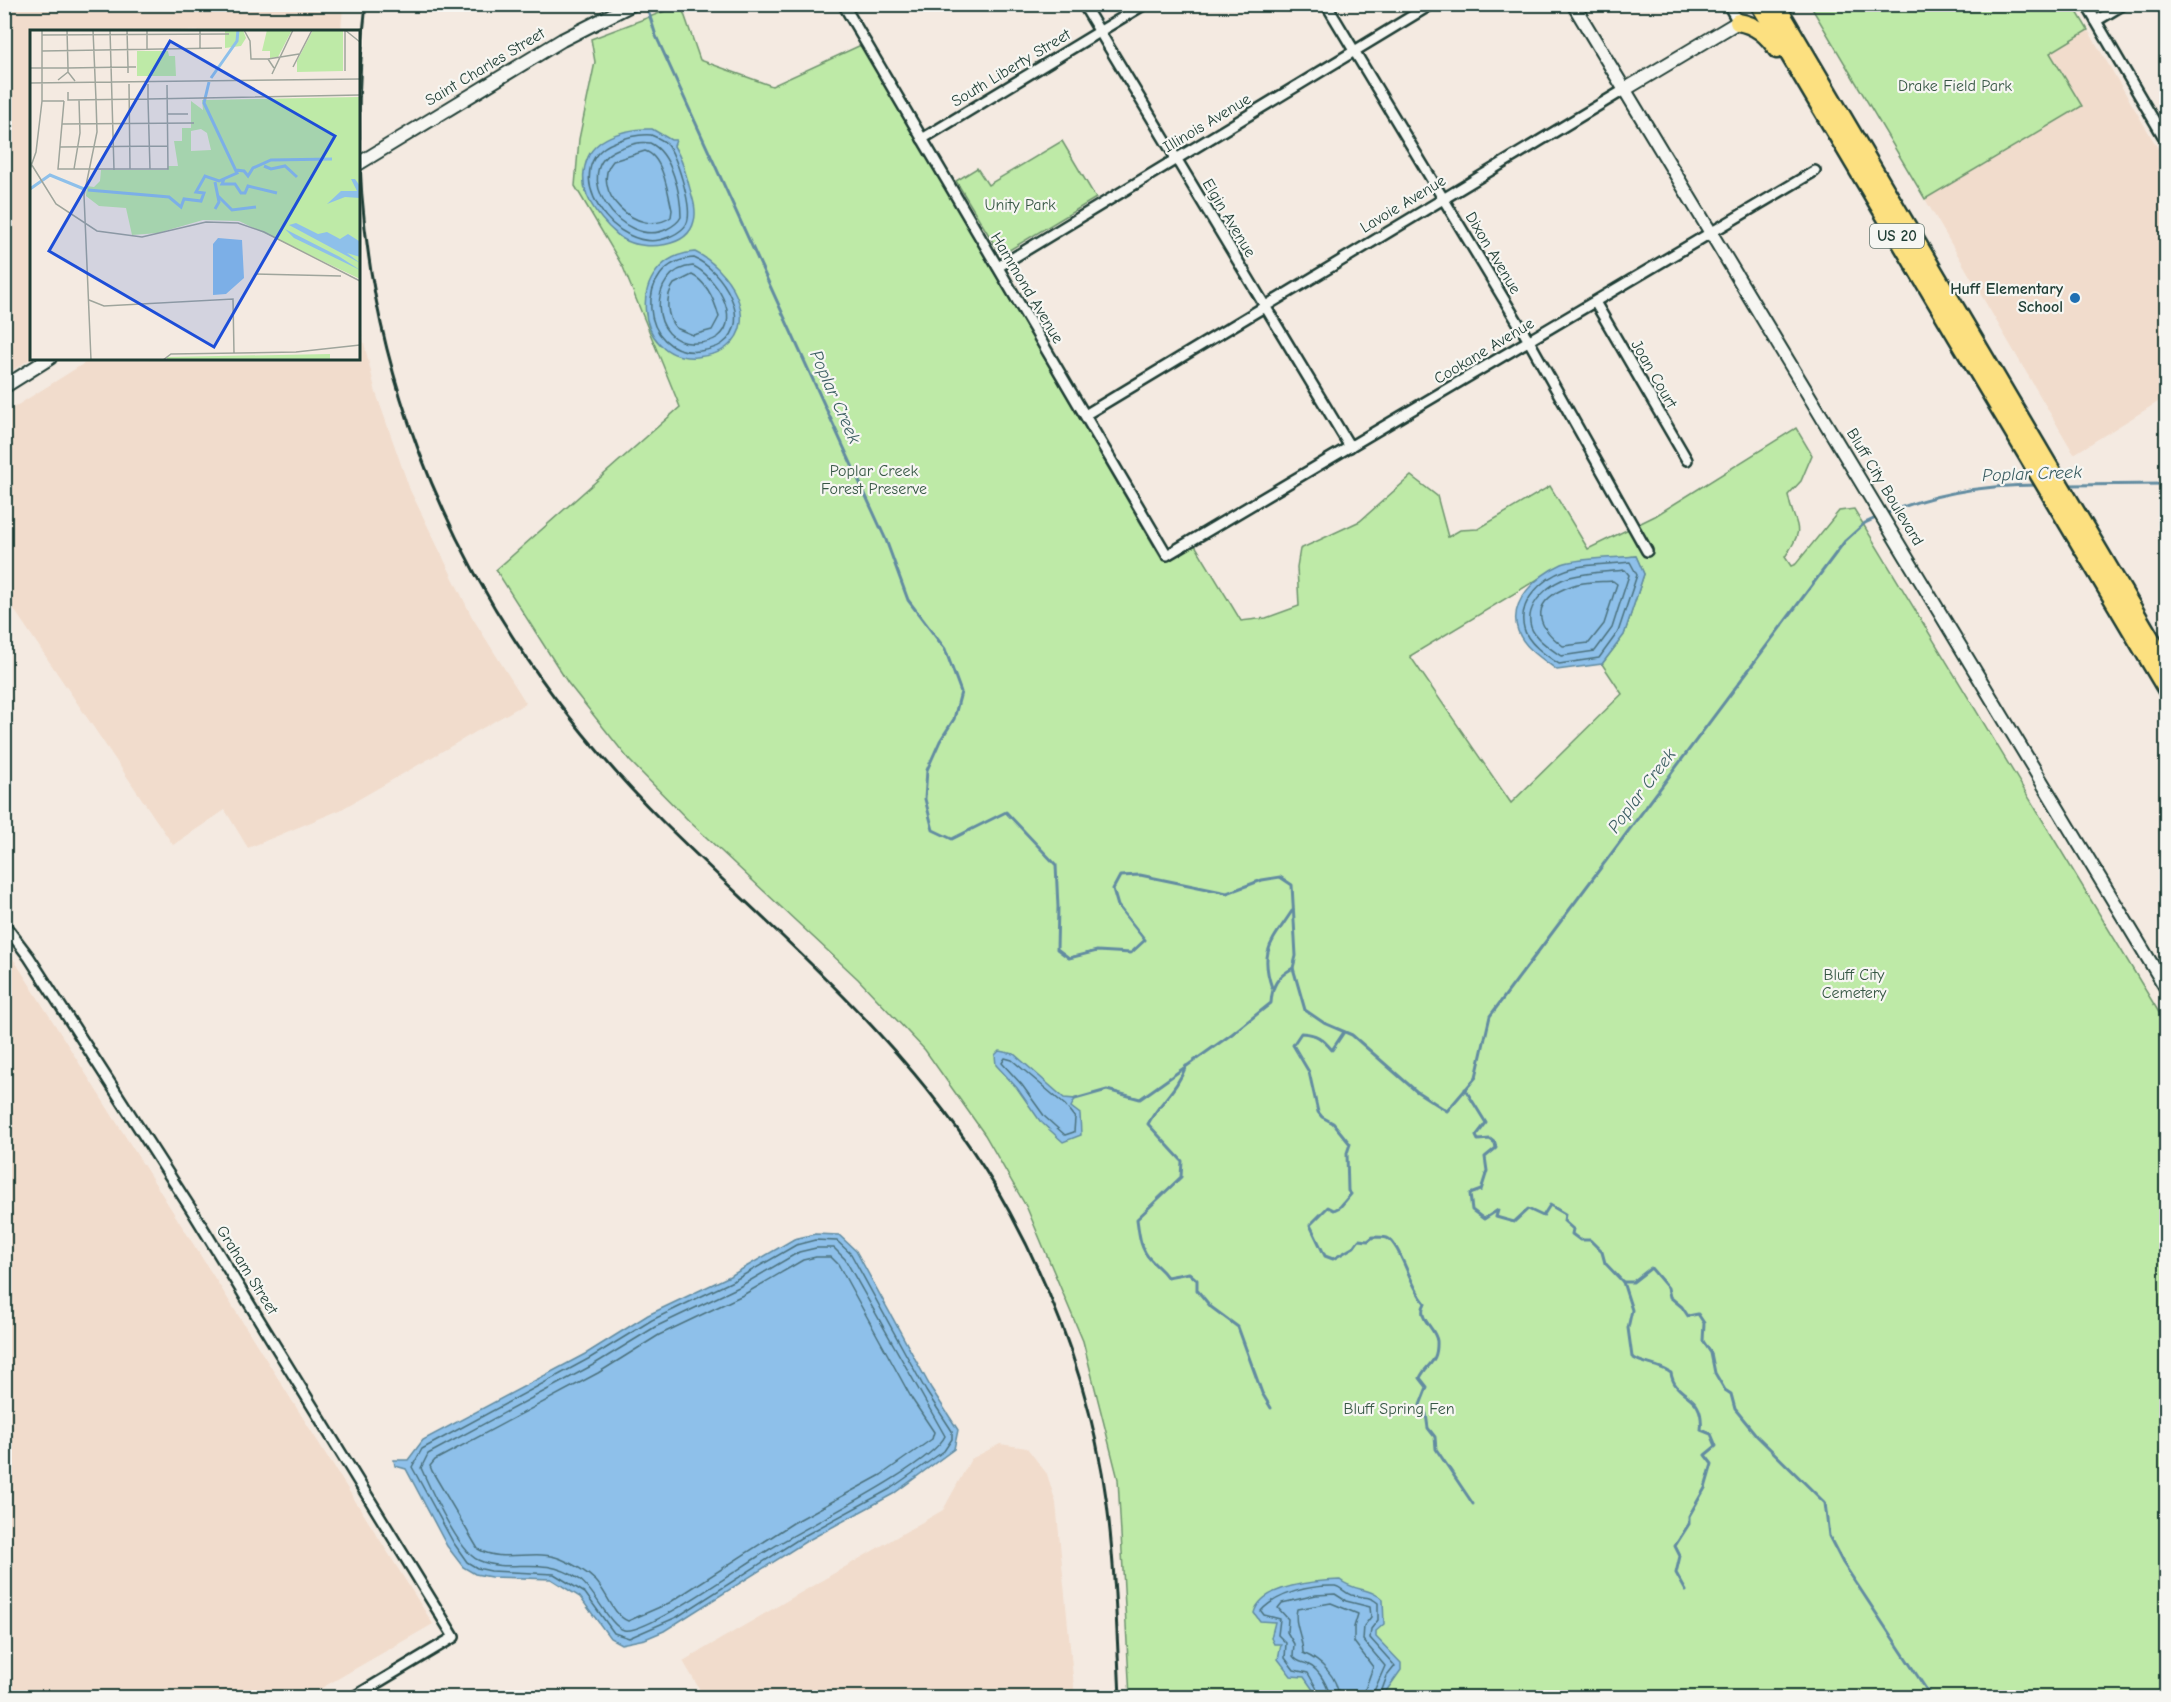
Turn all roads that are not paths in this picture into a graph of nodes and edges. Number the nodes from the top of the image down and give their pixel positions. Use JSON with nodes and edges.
{"nodes":[{"id":1,"x":843,"y":4,"type":"edge"},
{"id":2,"x":1083,"y":4,"type":"edge"},
{"id":3,"x":1145,"y":4,"type":"edge"},
{"id":4,"x":1326,"y":4,"type":"edge"},
{"id":5,"x":1432,"y":4,"type":"edge"},
{"id":6,"x":1573,"y":4,"type":"edge"},
{"id":7,"x":1728,"y":4,"type":"edge"},
{"id":8,"x":1759,"y":4,"type":"edge"},
{"id":9,"x":1776,"y":4,"type":"edge"},
{"id":10,"x":2086,"y":4,"type":"edge"},
{"id":11,"x":2124,"y":4,"type":"edge"},
{"id":12,"x":629,"y":6,"type":"edge"},
{"id":13,"x":2096,"y":21,"type":"junction"},
{"id":14,"x":1738,"y":22,"type":"junction"},
{"id":15,"x":1099,"y":32,"type":"junction"},
{"id":16,"x":1355,"y":52,"type":"junction"},
{"id":17,"x":1624,"y":90,"type":"junction"},
{"id":18,"x":1834,"y":129,"type":"junction"},
{"id":19,"x":922,"y":140,"type":"junction"},
{"id":20,"x":2166,"y":141,"type":"edge"},
{"id":21,"x":1177,"y":159,"type":"junction"},
{"id":22,"x":360,"y":164,"type":"edge"},
{"id":23,"x":1815,"y":171,"type":"dead end"},
{"id":24,"x":1443,"y":199,"type":"junction"},
{"id":25,"x":1713,"y":234,"type":"junction"},
{"id":26,"x":998,"y":267,"type":"junction"},
{"id":27,"x":1595,"y":302,"type":"junction"},
{"id":28,"x":1265,"y":307,"type":"junction"},
{"id":29,"x":1529,"y":341,"type":"junction"},
{"id":30,"x":47,"y":360,"type":"edge"},
{"id":31,"x":4,"y":387,"type":"edge"},
{"id":32,"x":1085,"y":415,"type":"junction"},
{"id":33,"x":1350,"y":447,"type":"junction"},
{"id":34,"x":1687,"y":460,"type":"dead end"},
{"id":35,"x":2040,"y":465,"type":"junction"},
{"id":36,"x":1647,"y":551,"type":"dead end"},
{"id":37,"x":1167,"y":555,"type":"joint"},
{"id":38,"x":2166,"y":664,"type":"edge"},
{"id":39,"x":2166,"y":690,"type":"edge"},
{"id":40,"x":4,"y":924,"type":"edge"},
{"id":41,"x":2166,"y":988,"type":"edge"},
{"id":42,"x":352,"y":1698,"type":"edge"}],
"edges":[{"from":1,"to":19,"type":"street","name":"Hammond Avenue"},
{"from":2,"to":15,"type":"street","name":"Elgin Avenue"},
{"from":3,"to":15,"type":"street","name":"South Liberty Street"},
{"from":4,"to":16,"type":"street","name":"Dixon Avenue"},
{"from":5,"to":16,"type":"street","name":"Illinois Avenue"},
{"from":6,"to":17,"type":"street","name":"Bluff City Boulevard"},
{"from":7,"to":14,"type":"street"},
{"from":8,"to":18,"type":"highway","number":"US 20"},
{"from":9,"to":35,"type":"highway","number":"US 20"},
{"from":10,"to":13,"type":"street"},
{"from":11,"to":13,"type":"street"},
{"from":12,"to":22,"type":"street","name":"Saint Charles Street"},
{"from":13,"to":20,"type":"street"},
{"from":14,"to":17,"type":"street","name":"Lavoie Avenue"},
{"from":14,"to":18,"type":"highway"},
{"from":15,"to":19,"type":"street","name":"South Liberty Street"},
{"from":15,"to":21,"type":"street","name":"Elgin Avenue"},
{"from":16,"to":21,"type":"street","name":"Illinois Avenue"},
{"from":16,"to":24,"type":"street","name":"Dixon Avenue"},
{"from":17,"to":24,"type":"street","name":"Lavoie Avenue"},
{"from":17,"to":25,"type":"street","name":"Bluff City Boulevard"},
{"from":18,"to":35,"type":"highway","number":"US 20"},
{"from":19,"to":26,"type":"street","name":"Hammond Avenue"},
{"from":21,"to":26,"type":"street","name":"Illinois Avenue"},
{"from":21,"to":28,"type":"street","name":"Elgin Avenue"},
{"from":23,"to":25,"type":"street","name":"Cookane Avenue"},
{"from":24,"to":28,"type":"street","name":"Lavoie Avenue"},
{"from":24,"to":29,"type":"street","name":"Dixon Avenue"},
{"from":25,"to":27,"type":"street","name":"Cookane Avenue"},
{"from":25,"to":41,"type":"street","name":"Bluff City Boulevard"},
{"from":26,"to":32,"type":"street","name":"Hammond Avenue"},
{"from":27,"to":29,"type":"street","name":"Cookane Avenue"},
{"from":27,"to":34,"type":"street","name":"Joan Court"},
{"from":28,"to":32,"type":"street","name":"Lavoie Avenue"},
{"from":28,"to":33,"type":"street","name":"Elgin Avenue"},
{"from":29,"to":33,"type":"street","name":"Cookane Avenue"},
{"from":29,"to":36,"type":"street","name":"Dixon Avenue"},
{"from":30,"to":31,"type":"street"},
{"from":32,"to":37,"type":"street","name":"Hammond Avenue"},
{"from":33,"to":37,"type":"street","name":"Cookane Avenue"},
{"from":35,"to":38,"type":"highway","number":"US 20"},
{"from":35,"to":39,"type":"highway","number":"US 20"},
{"from":40,"to":42,"type":"street","name":"Graham Street"}]}
